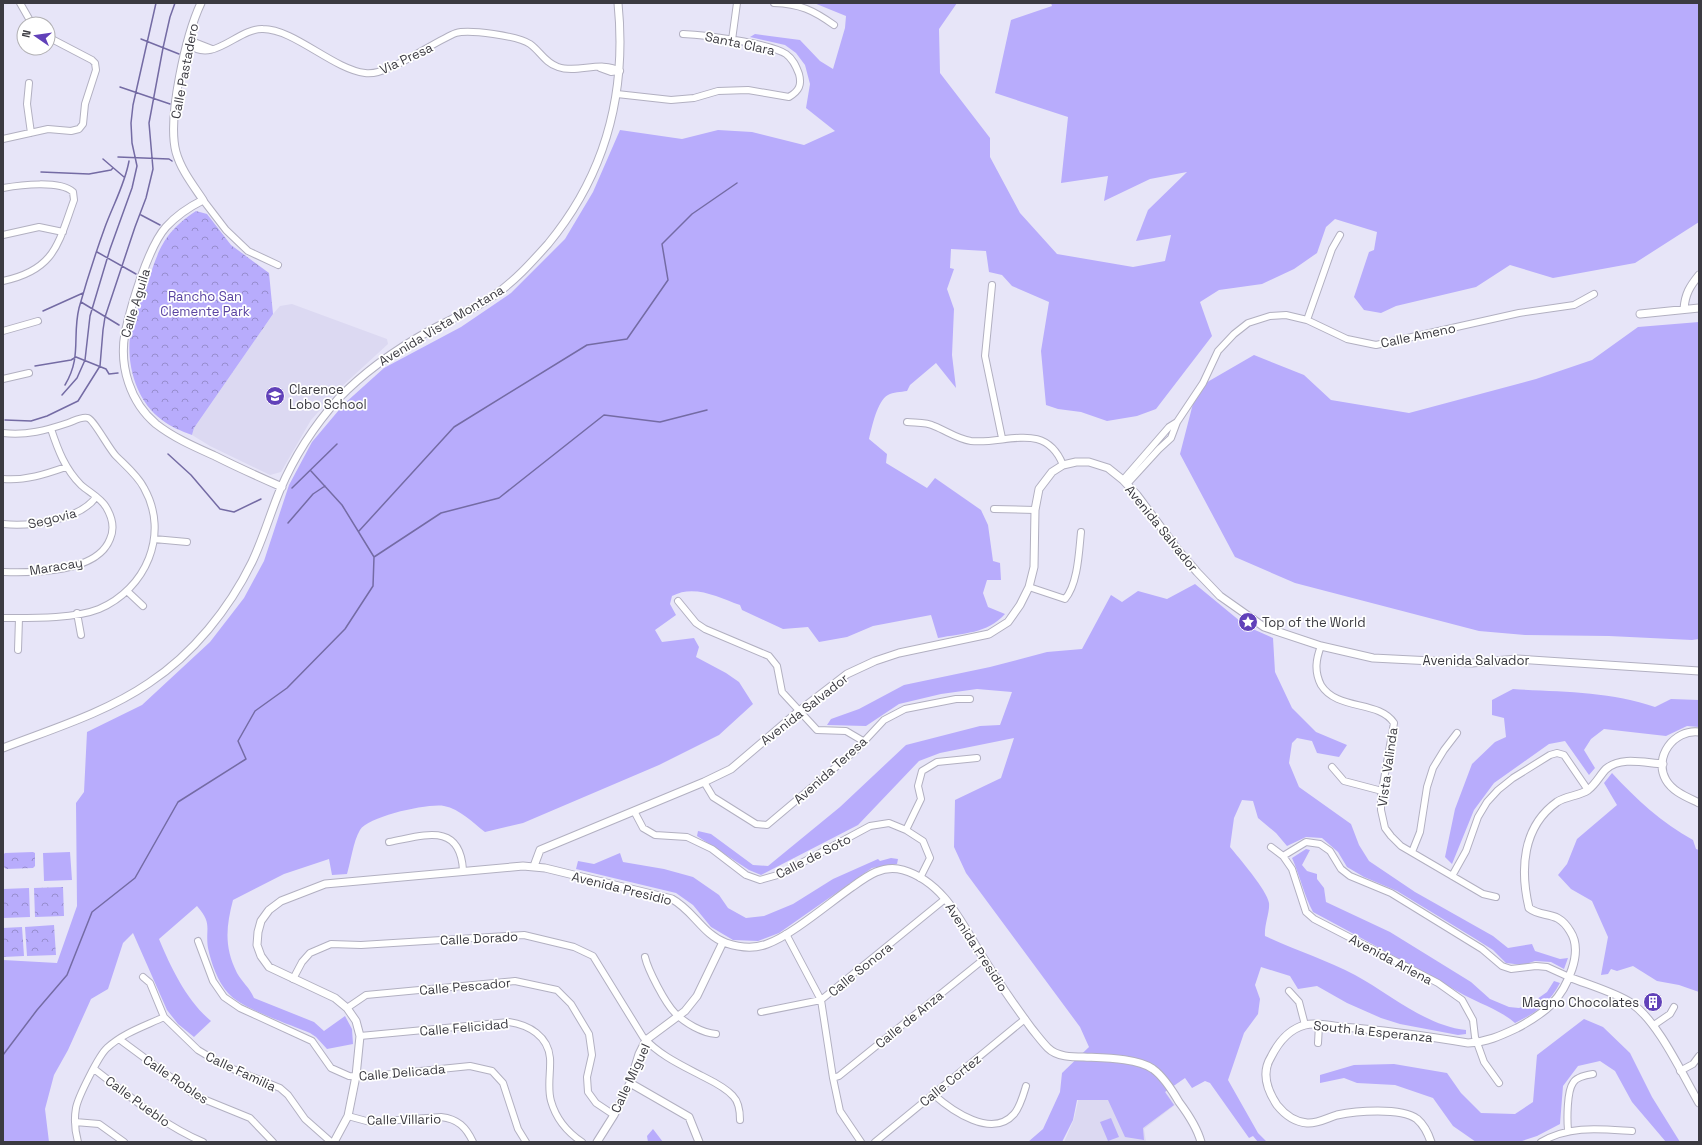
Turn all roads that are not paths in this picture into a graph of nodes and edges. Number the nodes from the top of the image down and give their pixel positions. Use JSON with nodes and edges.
{"nodes":[{"id":1,"x":20,"y":3,"type":"edge"},
{"id":2,"x":201,"y":3,"type":"edge"},
{"id":3,"x":618,"y":3,"type":"edge"},
{"id":4,"x":737,"y":3,"type":"edge"},
{"id":5,"x":774,"y":3,"type":"edge"},
{"id":6,"x":27,"y":16,"type":"edge"},
{"id":7,"x":834,"y":25,"type":"dead end"},
{"id":8,"x":684,"y":34,"type":"dead end"},
{"id":9,"x":732,"y":40,"type":"junction"},
{"id":10,"x":56,"y":41,"type":"edge"},
{"id":11,"x":188,"y":44,"type":"junction"},
{"id":12,"x":620,"y":70,"type":"junction"},
{"id":13,"x":29,"y":83,"type":"dead end"},
{"id":14,"x":617,"y":94,"type":"junction"},
{"id":15,"x":31,"y":133,"type":"junction"},
{"id":16,"x":3,"y":139,"type":"edge"},
{"id":17,"x":3,"y":188,"type":"edge"},
{"id":18,"x":203,"y":200,"type":"junction"},
{"id":19,"x":63,"y":232,"type":"junction"},
{"id":20,"x":3,"y":235,"type":"edge"},
{"id":21,"x":1340,"y":235,"type":"dead end"},
{"id":22,"x":278,"y":265,"type":"dead end"},
{"id":23,"x":1699,"y":275,"type":"edge"},
{"id":24,"x":3,"y":281,"type":"edge"},
{"id":25,"x":992,"y":285,"type":"dead end"},
{"id":26,"x":1594,"y":294,"type":"dead end"},
{"id":27,"x":1699,"y":308,"type":"edge"},
{"id":28,"x":1684,"y":309,"type":"junction"},
{"id":29,"x":1640,"y":314,"type":"dead end"},
{"id":30,"x":1307,"y":320,"type":"junction"},
{"id":31,"x":38,"y":321,"type":"dead end"},
{"id":32,"x":3,"y":330,"type":"edge"},
{"id":33,"x":29,"y":373,"type":"dead end"},
{"id":34,"x":3,"y":379,"type":"edge"},
{"id":35,"x":907,"y":422,"type":"dead end"},
{"id":36,"x":51,"y":429,"type":"junction"},
{"id":37,"x":3,"y":433,"type":"edge"},
{"id":38,"x":1002,"y":438,"type":"junction"},
{"id":39,"x":1063,"y":465,"type":"junction"},
{"id":40,"x":66,"y":467,"type":"junction"},
{"id":41,"x":3,"y":479,"type":"edge"},
{"id":42,"x":1125,"y":482,"type":"junction"},
{"id":43,"x":282,"y":487,"type":"junction"},
{"id":44,"x":96,"y":497,"type":"junction"},
{"id":45,"x":994,"y":509,"type":"dead end"},
{"id":46,"x":1035,"y":510,"type":"junction"},
{"id":47,"x":3,"y":524,"type":"edge"},
{"id":48,"x":1081,"y":532,"type":"dead end"},
{"id":49,"x":154,"y":539,"type":"junction"},
{"id":50,"x":188,"y":542,"type":"dead end"},
{"id":51,"x":3,"y":572,"type":"edge"},
{"id":52,"x":1029,"y":587,"type":"junction"},
{"id":53,"x":127,"y":591,"type":"junction"},
{"id":54,"x":678,"y":601,"type":"dead end"},
{"id":55,"x":142,"y":606,"type":"dead end"},
{"id":56,"x":77,"y":614,"type":"junction"},
{"id":57,"x":3,"y":618,"type":"edge"},
{"id":58,"x":19,"y":618,"type":"junction"},
{"id":59,"x":80,"y":635,"type":"dead end"},
{"id":60,"x":1321,"y":646,"type":"junction"},
{"id":61,"x":18,"y":650,"type":"dead end"},
{"id":62,"x":1699,"y":670,"type":"edge"},
{"id":63,"x":970,"y":699,"type":"dead end"},
{"id":64,"x":799,"y":711,"type":"junction"},
{"id":65,"x":1699,"y":732,"type":"edge"},
{"id":66,"x":1457,"y":733,"type":"dead end"},
{"id":67,"x":863,"y":741,"type":"junction"},
{"id":68,"x":3,"y":748,"type":"edge"},
{"id":69,"x":977,"y":758,"type":"dead end"},
{"id":70,"x":1663,"y":764,"type":"junction"},
{"id":71,"x":1332,"y":766,"type":"dead end"},
{"id":72,"x":704,"y":782,"type":"junction"},
{"id":73,"x":1588,"y":790,"type":"junction"},
{"id":74,"x":1382,"y":791,"type":"junction"},
{"id":75,"x":1699,"y":803,"type":"edge"},
{"id":76,"x":634,"y":811,"type":"junction"},
{"id":77,"x":906,"y":830,"type":"junction"},
{"id":78,"x":389,"y":842,"type":"dead end"},
{"id":79,"x":1271,"y":847,"type":"dead end"},
{"id":80,"x":1412,"y":852,"type":"junction"},
{"id":81,"x":1283,"y":856,"type":"junction"},
{"id":82,"x":534,"y":866,"type":"junction"},
{"id":83,"x":463,"y":870,"type":"junction"},
{"id":84,"x":1452,"y":876,"type":"junction"},
{"id":85,"x":920,"y":878,"type":"junction"},
{"id":86,"x":1496,"y":897,"type":"dead end"},
{"id":87,"x":945,"y":898,"type":"junction"},
{"id":88,"x":786,"y":934,"type":"junction"},
{"id":89,"x":198,"y":941,"type":"dead end"},
{"id":90,"x":723,"y":942,"type":"junction"},
{"id":91,"x":645,"y":956,"type":"dead end"},
{"id":92,"x":984,"y":959,"type":"junction"},
{"id":93,"x":143,"y":977,"type":"dead end"},
{"id":94,"x":1569,"y":977,"type":"junction"},
{"id":95,"x":293,"y":979,"type":"junction"},
{"id":96,"x":1290,"y":991,"type":"dead end"},
{"id":97,"x":821,"y":1000,"type":"junction"},
{"id":98,"x":1674,"y":1007,"type":"dead end"},
{"id":99,"x":347,"y":1008,"type":"junction"},
{"id":100,"x":761,"y":1012,"type":"dead end"},
{"id":101,"x":678,"y":1016,"type":"junction"},
{"id":102,"x":164,"y":1017,"type":"junction"},
{"id":103,"x":1025,"y":1019,"type":"junction"},
{"id":104,"x":1306,"y":1025,"type":"junction"},
{"id":105,"x":1319,"y":1025,"type":"junction"},
{"id":106,"x":1654,"y":1025,"type":"junction"},
{"id":107,"x":716,"y":1034,"type":"dead end"},
{"id":108,"x":360,"y":1036,"type":"junction"},
{"id":109,"x":119,"y":1039,"type":"junction"},
{"id":110,"x":646,"y":1040,"type":"junction"},
{"id":111,"x":1318,"y":1042,"type":"dead end"},
{"id":112,"x":1477,"y":1042,"type":"junction"},
{"id":113,"x":1699,"y":1056,"type":"edge"},
{"id":114,"x":94,"y":1069,"type":"junction"},
{"id":115,"x":1680,"y":1071,"type":"junction"},
{"id":116,"x":1593,"y":1074,"type":"dead end"},
{"id":117,"x":356,"y":1076,"type":"junction"},
{"id":118,"x":833,"y":1078,"type":"junction"},
{"id":119,"x":630,"y":1083,"type":"junction"},
{"id":120,"x":1499,"y":1083,"type":"dead end"},
{"id":121,"x":1026,"y":1086,"type":"dead end"},
{"id":122,"x":933,"y":1094,"type":"junction"},
{"id":123,"x":1699,"y":1103,"type":"edge"},
{"id":124,"x":348,"y":1116,"type":"junction"},
{"id":125,"x":614,"y":1116,"type":"junction"},
{"id":126,"x":740,"y":1120,"type":"dead end"},
{"id":127,"x":75,"y":1122,"type":"junction"},
{"id":128,"x":1568,"y":1130,"type":"junction"},
{"id":129,"x":1632,"y":1131,"type":"dead end"},
{"id":130,"x":78,"y":1142,"type":"edge"},
{"id":131,"x":124,"y":1142,"type":"edge"},
{"id":132,"x":203,"y":1142,"type":"edge"},
{"id":133,"x":273,"y":1142,"type":"edge"},
{"id":134,"x":331,"y":1142,"type":"edge"},
{"id":135,"x":334,"y":1142,"type":"edge"},
{"id":136,"x":473,"y":1142,"type":"edge"},
{"id":137,"x":526,"y":1142,"type":"edge"},
{"id":138,"x":582,"y":1142,"type":"edge"},
{"id":139,"x":597,"y":1142,"type":"edge"},
{"id":140,"x":699,"y":1142,"type":"edge"},
{"id":141,"x":861,"y":1142,"type":"edge"},
{"id":142,"x":875,"y":1142,"type":"edge"},
{"id":143,"x":1201,"y":1142,"type":"edge"},
{"id":144,"x":1431,"y":1142,"type":"edge"},
{"id":145,"x":1541,"y":1142,"type":"edge"}],
"edges":[{"from":1,"to":6,"type":"street"},
{"from":2,"to":11,"type":"street","name":"Calle Pastadero"},
{"from":3,"to":12,"type":"street","name":"Avenida Vista Montana"},
{"from":4,"to":9,"type":"street"},
{"from":5,"to":7,"type":"street"},
{"from":8,"to":9,"type":"street","name":"Santa Clara"},
{"from":9,"to":14,"type":"street","name":"Santa Clara"},
{"from":10,"to":15,"type":"street"},
{"from":11,"to":12,"type":"street","name":"Via Presa"},
{"from":11,"to":18,"type":"street","name":"Calle Pastadero"},
{"from":12,"to":14,"type":"street","name":"Avenida Vista Montana"},
{"from":13,"to":15,"type":"street"},
{"from":14,"to":43,"type":"street","name":"Avenida Vista Montana"},
{"from":15,"to":16,"type":"street"},
{"from":17,"to":19,"type":"street"},
{"from":18,"to":22,"type":"street","name":"Calle Pastadero"},
{"from":18,"to":43,"type":"street","name":"Calle Aguila"},
{"from":19,"to":20,"type":"street"},
{"from":19,"to":24,"type":"street"},
{"from":21,"to":30,"type":"street"},
{"from":23,"to":28,"type":"street"},
{"from":25,"to":38,"type":"street"},
{"from":26,"to":30,"type":"street","name":"Calle Ameno"},
{"from":27,"to":28,"type":"street"},
{"from":28,"to":29,"type":"street"},
{"from":30,"to":42,"type":"street","name":"Calle Ameno"},
{"from":31,"to":32,"type":"street"},
{"from":33,"to":34,"type":"street"},
{"from":35,"to":38,"type":"street"},
{"from":36,"to":37,"type":"street"},
{"from":36,"to":40,"type":"street","name":"Maracay"},
{"from":36,"to":49,"type":"street"},
{"from":38,"to":39,"type":"street"},
{"from":39,"to":42,"type":"street","name":"Avenida Salvador"},
{"from":39,"to":46,"type":"street","name":"Avenida Salvador"},
{"from":40,"to":41,"type":"street"},
{"from":40,"to":44,"type":"street","name":"Maracay"},
{"from":42,"to":60,"type":"street","name":"Avenida Salvador"},
{"from":43,"to":68,"type":"street","name":"Avenida Vista Montana"},
{"from":44,"to":47,"type":"street","name":"Segovia"},
{"from":44,"to":51,"type":"street","name":"Maracay"},
{"from":45,"to":46,"type":"street"},
{"from":46,"to":52,"type":"street","name":"Avenida Salvador"},
{"from":48,"to":52,"type":"street"},
{"from":49,"to":50,"type":"street"},
{"from":49,"to":53,"type":"street"},
{"from":52,"to":64,"type":"street","name":"Avenida Salvador"},
{"from":53,"to":55,"type":"street"},
{"from":53,"to":56,"type":"street"},
{"from":54,"to":64,"type":"street"},
{"from":56,"to":58,"type":"street"},
{"from":56,"to":59,"type":"street"},
{"from":57,"to":58,"type":"street"},
{"from":58,"to":61,"type":"street"},
{"from":60,"to":62,"type":"street","name":"Avenida Salvador"},
{"from":60,"to":74,"type":"street","name":"Vista Valinda"},
{"from":63,"to":67,"type":"street","name":"Avenida Teresa"},
{"from":64,"to":67,"type":"street"},
{"from":64,"to":72,"type":"street","name":"Avenida Salvador"},
{"from":65,"to":70,"type":"street"},
{"from":66,"to":80,"type":"street"},
{"from":67,"to":72,"type":"street","name":"Avenida Teresa"},
{"from":69,"to":77,"type":"street"},
{"from":70,"to":73,"type":"street"},
{"from":70,"to":75,"type":"street"},
{"from":71,"to":74,"type":"street"},
{"from":72,"to":76,"type":"street","name":"Avenida Salvador"},
{"from":73,"to":84,"type":"street"},
{"from":73,"to":94,"type":"street","name":"South la Esperanza"},
{"from":74,"to":80,"type":"street","name":"Vista Valinda"},
{"from":76,"to":77,"type":"street","name":"Calle de Soto"},
{"from":76,"to":82,"type":"street","name":"Avenida Salvador"},
{"from":77,"to":85,"type":"street","name":"Calle de Soto"},
{"from":78,"to":83,"type":"street"},
{"from":79,"to":81,"type":"street","name":"Avenida Arlena"},
{"from":80,"to":84,"type":"street","name":"Vista Valinda"},
{"from":81,"to":94,"type":"street"},
{"from":81,"to":112,"type":"street","name":"Avenida Arlena"},
{"from":82,"to":83,"type":"street","name":"Avenida Presidio"},
{"from":82,"to":90,"type":"street","name":"Avenida Presidio"},
{"from":83,"to":95,"type":"street","name":"Avenida Presidio"},
{"from":84,"to":86,"type":"street","name":"Vista Valinda"},
{"from":85,"to":87,"type":"street","name":"Avenida Presidio"},
{"from":85,"to":88,"type":"street","name":"Avenida Presidio"},
{"from":87,"to":92,"type":"street","name":"Avenida Presidio"},
{"from":87,"to":97,"type":"street","name":"Calle Sonora"},
{"from":88,"to":90,"type":"street","name":"Avenida Presidio"},
{"from":88,"to":97,"type":"street"},
{"from":89,"to":117,"type":"street","name":"Calle Delicada"},
{"from":90,"to":101,"type":"street","name":"Calle Miguel"},
{"from":91,"to":101,"type":"street"},
{"from":92,"to":103,"type":"street","name":"Avenida Presidio"},
{"from":92,"to":118,"type":"street","name":"Calle de Anza"},
{"from":93,"to":102,"type":"street","name":"Calle Familia"},
{"from":94,"to":106,"type":"street"},
{"from":94,"to":112,"type":"street","name":"South la Esperanza"},
{"from":95,"to":99,"type":"street","name":"Avenida Presidio"},
{"from":95,"to":110,"type":"street","name":"Calle Dorado"},
{"from":96,"to":104,"type":"street"},
{"from":97,"to":100,"type":"street","name":"Calle Sonora"},
{"from":97,"to":118,"type":"street"},
{"from":98,"to":106,"type":"street"},
{"from":99,"to":108,"type":"street","name":"Avenida Presidio"},
{"from":99,"to":125,"type":"street","name":"Calle Pescador"},
{"from":101,"to":107,"type":"street"},
{"from":101,"to":110,"type":"street","name":"Calle Miguel"},
{"from":102,"to":109,"type":"street"},
{"from":102,"to":134,"type":"street","name":"Calle Familia"},
{"from":103,"to":122,"type":"street","name":"Calle Cortez"},
{"from":103,"to":143,"type":"street","name":"Avenida Presidio"},
{"from":104,"to":105,"type":"street","name":"South la Esperanza"},
{"from":104,"to":144,"type":"street","name":"South la Esperanza"},
{"from":105,"to":111,"type":"street"},
{"from":105,"to":112,"type":"street","name":"South la Esperanza"},
{"from":106,"to":115,"type":"street"},
{"from":108,"to":117,"type":"street","name":"Avenida Presidio"},
{"from":108,"to":138,"type":"street","name":"Calle Felicidad"},
{"from":109,"to":114,"type":"street"},
{"from":109,"to":133,"type":"street","name":"Calle Robles"},
{"from":110,"to":119,"type":"street","name":"Calle Miguel"},
{"from":110,"to":126,"type":"street","name":"Calle Dorado"},
{"from":112,"to":120,"type":"street","name":"Avenida Arlena"},
{"from":113,"to":115,"type":"street"},
{"from":114,"to":127,"type":"street"},
{"from":114,"to":132,"type":"street","name":"Calle Pueblo"},
{"from":115,"to":123,"type":"street"},
{"from":116,"to":128,"type":"street"},
{"from":117,"to":124,"type":"street","name":"Avenida Presidio"},
{"from":117,"to":137,"type":"street","name":"Calle Delicada"},
{"from":118,"to":141,"type":"street"},
{"from":119,"to":125,"type":"street","name":"Calle Miguel"},
{"from":119,"to":140,"type":"street"},
{"from":121,"to":122,"type":"street"},
{"from":122,"to":142,"type":"street","name":"Calle Cortez"},
{"from":124,"to":135,"type":"street","name":"Avenida Presidio"},
{"from":124,"to":136,"type":"street","name":"Calle Villario"},
{"from":125,"to":139,"type":"street","name":"Calle Miguel"},
{"from":127,"to":130,"type":"street"},
{"from":127,"to":131,"type":"street"},
{"from":128,"to":129,"type":"street"},
{"from":128,"to":145,"type":"street"}]}
